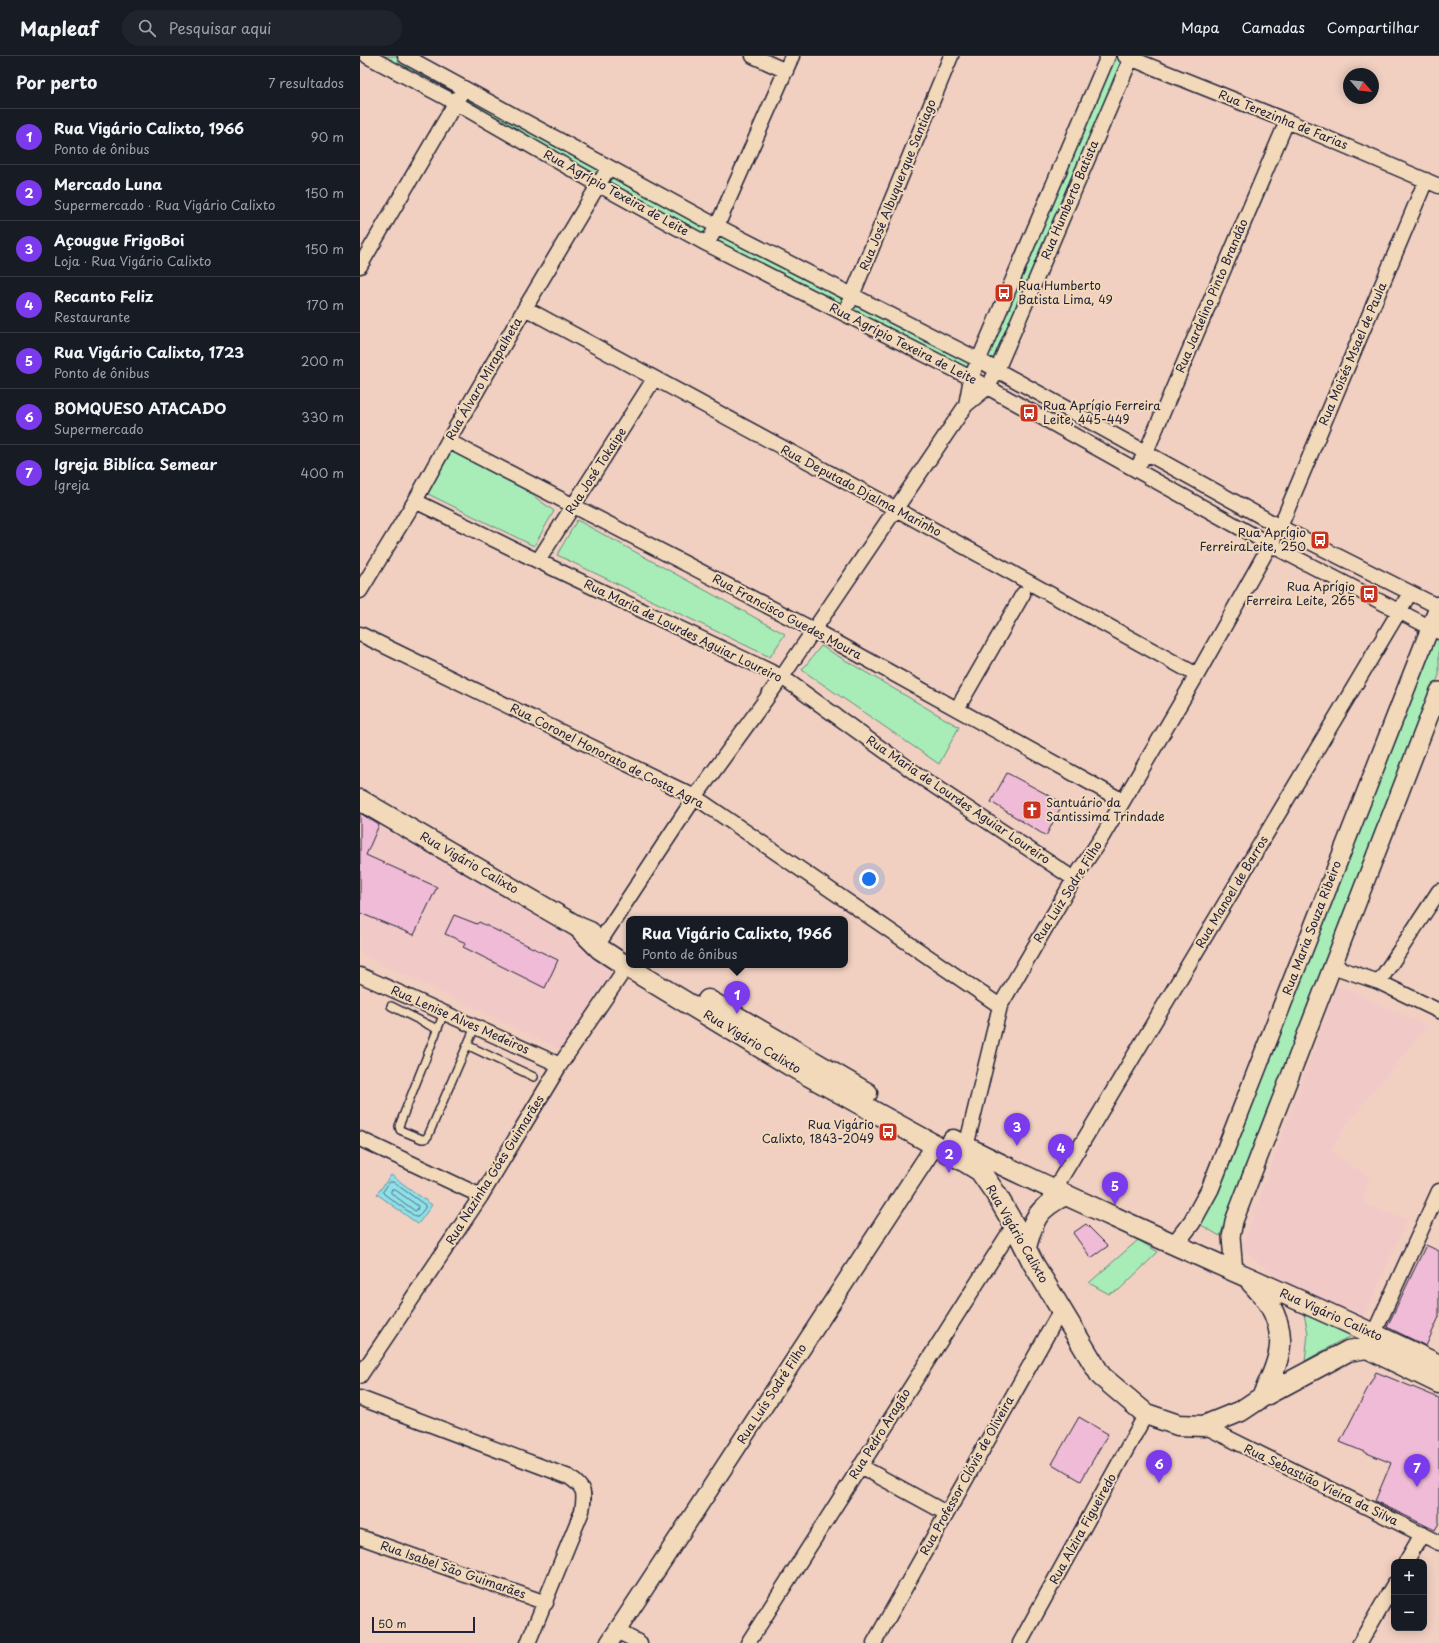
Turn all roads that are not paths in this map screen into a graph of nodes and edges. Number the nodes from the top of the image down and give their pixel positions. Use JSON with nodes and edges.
{"nodes":[{"id":1,"x":367,"y":56,"type":"edge"},
{"id":2,"x":405,"y":56,"type":"edge"},
{"id":3,"x":753,"y":56,"type":"edge"},
{"id":4,"x":792,"y":56,"type":"edge"},
{"id":5,"x":951,"y":56,"type":"edge"},
{"id":6,"x":1108,"y":56,"type":"edge"},
{"id":7,"x":1130,"y":57,"type":"edge"},
{"id":8,"x":786,"y":71,"type":"junction"},
{"id":9,"x":464,"y":88,"type":"junction"},
{"id":10,"x":456,"y":103,"type":"junction"},
{"id":11,"x":1287,"y":121,"type":"junction"},
{"id":12,"x":609,"y":167,"type":"junction"},
{"id":13,"x":1433,"y":183,"type":"edge"},
{"id":14,"x":600,"y":185,"type":"junction"},
{"id":15,"x":717,"y":226,"type":"junction"},
{"id":16,"x":707,"y":244,"type":"junction"},
{"id":17,"x":360,"y":266,"type":"edge"},
{"id":18,"x":852,"y":295,"type":"junction"},
{"id":19,"x":525,"y":308,"type":"junction"},
{"id":20,"x":845,"y":313,"type":"junction"},
{"id":21,"x":979,"y":360,"type":"junction"},
{"id":22,"x":998,"y":370,"type":"junction"},
{"id":23,"x":971,"y":378,"type":"junction"},
{"id":24,"x":654,"y":380,"type":"junction"},
{"id":25,"x":988,"y":387,"type":"junction"},
{"id":26,"x":966,"y":405,"type":"junction"},
{"id":27,"x":448,"y":441,"type":"junction"},
{"id":28,"x":1146,"y":452,"type":"junction"},
{"id":29,"x":1136,"y":470,"type":"junction"},
{"id":30,"x":416,"y":501,"type":"junction"},
{"id":31,"x":574,"y":506,"type":"junction"},
{"id":32,"x":896,"y":509,"type":"junction"},
{"id":33,"x":1280,"y":527,"type":"junction"},
{"id":34,"x":1270,"y":544,"type":"junction"},
{"id":35,"x":538,"y":561,"type":"junction"},
{"id":36,"x":360,"y":592,"type":"edge"},
{"id":37,"x":1410,"y":593,"type":"junction"},
{"id":38,"x":1023,"y":594,"type":"dead end"},
{"id":39,"x":1439,"y":606,"type":"edge"},
{"id":40,"x":1399,"y":612,"type":"junction"},
{"id":41,"x":814,"y":630,"type":"junction"},
{"id":42,"x":1434,"y":630,"type":"edge"},
{"id":43,"x":360,"y":634,"type":"edge"},
{"id":44,"x":1197,"y":675,"type":"junction"},
{"id":45,"x":782,"y":677,"type":"junction"},
{"id":46,"x":1439,"y":691,"type":"edge"},
{"id":47,"x":957,"y":709,"type":"junction"},
{"id":48,"x":695,"y":797,"type":"junction"},
{"id":49,"x":360,"y":800,"type":"edge"},
{"id":50,"x":1123,"y":801,"type":"junction"},
{"id":51,"x":1074,"y":879,"type":"junction"},
{"id":52,"x":1439,"y":891,"type":"edge"},
{"id":53,"x":600,"y":942,"type":"junction"},
{"id":54,"x":626,"y":960,"type":"edge"},
{"id":55,"x":626,"y":964,"type":"edge"},
{"id":56,"x":1332,"y":966,"type":"junction"},
{"id":57,"x":639,"y":968,"type":"edge"},
{"id":58,"x":654,"y":968,"type":"edge"},
{"id":59,"x":360,"y":975,"type":"edge"},
{"id":60,"x":1378,"y":982,"type":"junction"},
{"id":61,"x":391,"y":1006,"type":"dead end"},
{"id":62,"x":1000,"y":1006,"type":"junction"},
{"id":63,"x":1439,"y":1011,"type":"edge"},
{"id":64,"x":444,"y":1013,"type":"junction"},
{"id":65,"x":475,"y":1027,"type":"junction"},
{"id":66,"x":437,"y":1029,"type":"junction"},
{"id":67,"x":467,"y":1044,"type":"junction"},
{"id":68,"x":560,"y":1065,"type":"junction"},
{"id":69,"x":534,"y":1077,"type":"dead end"},
{"id":70,"x":360,"y":1139,"type":"edge"},
{"id":71,"x":935,"y":1145,"type":"junction"},
{"id":72,"x":966,"y":1147,"type":"junction"},
{"id":73,"x":1439,"y":1191,"type":"edge"},
{"id":74,"x":1059,"y":1192,"type":"junction"},
{"id":75,"x":481,"y":1196,"type":"junction"},
{"id":76,"x":1014,"y":1224,"type":"junction"},
{"id":77,"x":1174,"y":1245,"type":"junction"},
{"id":78,"x":1026,"y":1247,"type":"junction"},
{"id":79,"x":1241,"y":1275,"type":"junction"},
{"id":80,"x":1061,"y":1310,"type":"junction"},
{"id":81,"x":1374,"y":1333,"type":"junction"},
{"id":82,"x":1439,"y":1365,"type":"edge"},
{"id":83,"x":363,"y":1367,"type":"edge"},
{"id":84,"x":1439,"y":1383,"type":"edge"},
{"id":85,"x":360,"y":1398,"type":"edge"},
{"id":86,"x":1262,"y":1398,"type":"junction"},
{"id":87,"x":1146,"y":1414,"type":"junction"},
{"id":88,"x":1204,"y":1426,"type":"junction"},
{"id":89,"x":860,"y":1466,"type":"junction"},
{"id":90,"x":946,"y":1513,"type":"junction"},
{"id":91,"x":1422,"y":1534,"type":"junction"},
{"id":92,"x":360,"y":1537,"type":"edge"},
{"id":93,"x":1439,"y":1543,"type":"edge"},
{"id":94,"x":1408,"y":1559,"type":"edge"},
{"id":95,"x":1391,"y":1589,"type":"edge"},
{"id":96,"x":546,"y":1603,"type":"junction"},
{"id":97,"x":613,"y":1637,"type":"edge"},
{"id":98,"x":528,"y":1643,"type":"edge"},
{"id":99,"x":640,"y":1643,"type":"edge"},
{"id":100,"x":748,"y":1643,"type":"edge"},
{"id":101,"x":874,"y":1643,"type":"edge"},
{"id":102,"x":1020,"y":1643,"type":"edge"},
{"id":103,"x":1360,"y":1643,"type":"edge"}],
"edges":[{"from":1,"to":10,"type":"street","name":"Rua Agrípio Texeira de Leite"},
{"from":2,"to":9,"type":"street","name":"Rua Agrípio Texeira de Leite"},
{"from":3,"to":8,"type":"street"},
{"from":4,"to":8,"type":"street"},
{"from":5,"to":18,"type":"street","name":"Rua José Albuquerque Santiago"},
{"from":6,"to":21,"type":"street","name":"Rua Humberto Batista"},
{"from":7,"to":11,"type":"street","name":"Rua Terezinha de Farias"},
{"from":7,"to":22,"type":"street","name":"Rua Humberto Batista"},
{"from":8,"to":15,"type":"street"},
{"from":9,"to":10,"type":"street"},
{"from":9,"to":12,"type":"street","name":"Rua Agrípio Texeira de Leite"},
{"from":10,"to":14,"type":"street","name":"Rua Agrípio Texeira de Leite"},
{"from":10,"to":17,"type":"street"},
{"from":11,"to":13,"type":"street","name":"Rua Terezinha de Farias"},
{"from":11,"to":28,"type":"street","name":"Rua Jardelino Pinto Brandão"},
{"from":12,"to":14,"type":"street","name":"Rua Álvaro Mirapalheta"},
{"from":12,"to":15,"type":"street","name":"Rua Agrípio Texeira de Leite"},
{"from":13,"to":33,"type":"street","name":"Rua Moisés Msael de Paula"},
{"from":14,"to":16,"type":"street","name":"Rua Agrípio Texeira de Leite"},
{"from":14,"to":19,"type":"street","name":"Rua Álvaro Mirapalheta"},
{"from":15,"to":16,"type":"street"},
{"from":15,"to":18,"type":"street","name":"Rua Agrípio Texeira de Leite"},
{"from":16,"to":20,"type":"street","name":"Rua Agrípio Texeira de Leite"},
{"from":18,"to":20,"type":"street","name":"Rua José Albuquerque Santiago"},
{"from":18,"to":21,"type":"street","name":"Rua Agrípio Texeira de Leite"},
{"from":19,"to":24,"type":"street","name":"Rua Deputado Djalma Marinho"},
{"from":19,"to":27,"type":"street","name":"Rua Álvaro Mirapalheta"},
{"from":20,"to":23,"type":"street","name":"Rua Agrípio Texeira de Leite"},
{"from":21,"to":22,"type":"street","name":"Rua Agrípio Texeira de Leite"},
{"from":21,"to":23,"type":"street","name":"Rua Humberto Batista"},
{"from":22,"to":25,"type":"street","name":"Rua Humberto Batista"},
{"from":22,"to":28,"type":"street","name":"Rua Agrípio Texeira de Leite"},
{"from":23,"to":25,"type":"street","name":"Rua Agrípio Texeira de Leite"},
{"from":23,"to":26,"type":"street","name":"Rua Humberto Batista"},
{"from":24,"to":31,"type":"street","name":"Rua José Tokaipe"},
{"from":24,"to":32,"type":"street","name":"Rua Deputado Djalma Marinho"},
{"from":25,"to":26,"type":"street"},
{"from":25,"to":29,"type":"street","name":"Rua Agrípio Texeira de Leite"},
{"from":26,"to":32,"type":"street"},
{"from":27,"to":30,"type":"street","name":"Rua Álvaro Mirapalheta"},
{"from":27,"to":31,"type":"street","name":"Rua Francisco Guedes Moura"},
{"from":28,"to":29,"type":"street","name":"Rua Jardelino Pinto Brandão"},
{"from":28,"to":33,"type":"street","name":"Rua Agrípio Texeira de Leite"},
{"from":29,"to":34,"type":"street","name":"Rua Agrípio Texeira de Leite"},
{"from":30,"to":35,"type":"street","name":"Rua Maria de Lourdes Aguiar Loureiro"},
{"from":30,"to":36,"type":"street","name":"Rua Álvaro Mirapalheta"},
{"from":31,"to":35,"type":"street","name":"Rua José Tokaipe"},
{"from":31,"to":41,"type":"street","name":"Rua Francisco Guedes Moura"},
{"from":32,"to":41,"type":"street"},
{"from":32,"to":44,"type":"street","name":"Rua Deputado Djalma Marinho"},
{"from":33,"to":34,"type":"street","name":"Rua Luiz Sodre Filho"},
{"from":33,"to":37,"type":"street","name":"Rua Agrípio Texeira de Leite"},
{"from":34,"to":40,"type":"street","name":"Rua Agrípio Texeira de Leite"},
{"from":34,"to":44,"type":"street","name":"Rua Luiz Sodre Filho"},
{"from":35,"to":45,"type":"street","name":"Rua Maria de Lourdes Aguiar Loureiro"},
{"from":37,"to":39,"type":"street","name":"Rua Agrípio Texeira de Leite"},
{"from":37,"to":40,"type":"street","name":"Rua Manoel de Barros"},
{"from":38,"to":47,"type":"street"},
{"from":39,"to":42,"type":"street","name":"Rua Maria Souza Ribeiro"},
{"from":40,"to":42,"type":"street","name":"Rua Agrípio Texeira de Leite"},
{"from":40,"to":74,"type":"street","name":"Rua Manoel de Barros"},
{"from":41,"to":45,"type":"street"},
{"from":41,"to":47,"type":"street","name":"Rua Francisco Guedes Moura"},
{"from":42,"to":77,"type":"street","name":"Rua Maria Souza Ribeiro"},
{"from":43,"to":48,"type":"street","name":"Rua Coronel Honorato de Costa Agra"},
{"from":44,"to":50,"type":"street","name":"Rua Luiz Sodre Filho"},
{"from":45,"to":48,"type":"street"},
{"from":45,"to":51,"type":"street","name":"Rua Maria de Lourdes Aguiar Loureiro"},
{"from":46,"to":56,"type":"street"},
{"from":47,"to":50,"type":"street","name":"Rua Francisco Guedes Moura"},
{"from":48,"to":53,"type":"street"},
{"from":48,"to":62,"type":"street","name":"Rua Coronel Honorato de Costa Agra"},
{"from":49,"to":53,"type":"main road","name":"Rua Vigário Calixto"},
{"from":50,"to":51,"type":"street","name":"Rua Luiz Sodre Filho"},
{"from":51,"to":62,"type":"street","name":"Rua Luiz Sodre Filho"},
{"from":52,"to":60,"type":"street"},
{"from":53,"to":54,"type":"main road","name":"Rua Vigário Calixto"},
{"from":55,"to":68,"type":"street","name":"Rua Nazinha Góes Guimarães"},
{"from":56,"to":60,"type":"street"},
{"from":56,"to":79,"type":"street"},
{"from":57,"to":71,"type":"main road","name":"Rua Vigário Calixto"},
{"from":58,"to":72,"type":"main road","name":"Rua Vigário Calixto"},
{"from":59,"to":64,"type":"street","name":"Rua Lenise Alves Medeiros"},
{"from":60,"to":63,"type":"street"},
{"from":61,"to":66,"type":"lane"},
{"from":62,"to":72,"type":"street","name":"Rua Luiz Sodre Filho"},
{"from":64,"to":65,"type":"street","name":"Rua Lenise Alves Medeiros"},
{"from":64,"to":66,"type":"lane"},
{"from":65,"to":67,"type":"lane"},
{"from":65,"to":68,"type":"street","name":"Rua Lenise Alves Medeiros"},
{"from":66,"to":67,"type":"lane"},
{"from":67,"to":69,"type":"lane"},
{"from":68,"to":75,"type":"street","name":"Rua Nazinha Góes Guimarães"},
{"from":70,"to":75,"type":"street"},
{"from":71,"to":76,"type":"main road","name":"Rua Vigário Calixto"},
{"from":71,"to":97,"type":"street","name":"Rua Luís Sodré Filho"},
{"from":72,"to":74,"type":"main road","name":"Rua Vigário Calixto"},
{"from":73,"to":81,"type":"street"},
{"from":74,"to":77,"type":"main road","name":"Rua Vigário Calixto"},
{"from":74,"to":78,"type":"main road"},
{"from":75,"to":83,"type":"street","name":"Rua Nazinha Góes Guimarães"},
{"from":76,"to":78,"type":"main road","name":"Rua Vigário Calixto"},
{"from":76,"to":89,"type":"street","name":"Rua Pedro Aragão"},
{"from":77,"to":79,"type":"main road","name":"Rua Vigário Calixto"},
{"from":78,"to":80,"type":"main road","name":"Rua Vigário Calixto"},
{"from":79,"to":81,"type":"main road","name":"Rua Vigário Calixto"},
{"from":79,"to":86,"type":"main road"},
{"from":80,"to":87,"type":"main road","name":"Rua Vigário Calixto"},
{"from":80,"to":90,"type":"street","name":"Rua Professor Clóvis de Oliveira"},
{"from":81,"to":82,"type":"main road","name":"Rua Vigário Calixto"},
{"from":84,"to":86,"type":"main road","name":"Rua Vigário Calixto"},
{"from":85,"to":96,"type":"street"},
{"from":86,"to":88,"type":"main road","name":"Rua Vigário Calixto"},
{"from":87,"to":88,"type":"main road","name":"Rua Vigário Calixto"},
{"from":87,"to":102,"type":"street","name":"Rua Alzira Figueiredo"},
{"from":88,"to":91,"type":"street","name":"Rua Sebastião Vieira da Silva"},
{"from":89,"to":90,"type":"street"},
{"from":89,"to":100,"type":"street","name":"Rua Pedro Aragão"},
{"from":90,"to":101,"type":"street","name":"Rua Professor Clóvis de Oliveira"},
{"from":91,"to":93,"type":"street","name":"Rua Sebastião Vieira da Silva"},
{"from":91,"to":94,"type":"street"},
{"from":92,"to":96,"type":"street","name":"Rua Isabel São Guimarães"},
{"from":95,"to":103,"type":"street"},
{"from":96,"to":98,"type":"street"},
{"from":97,"to":99,"type":"street"}]}
